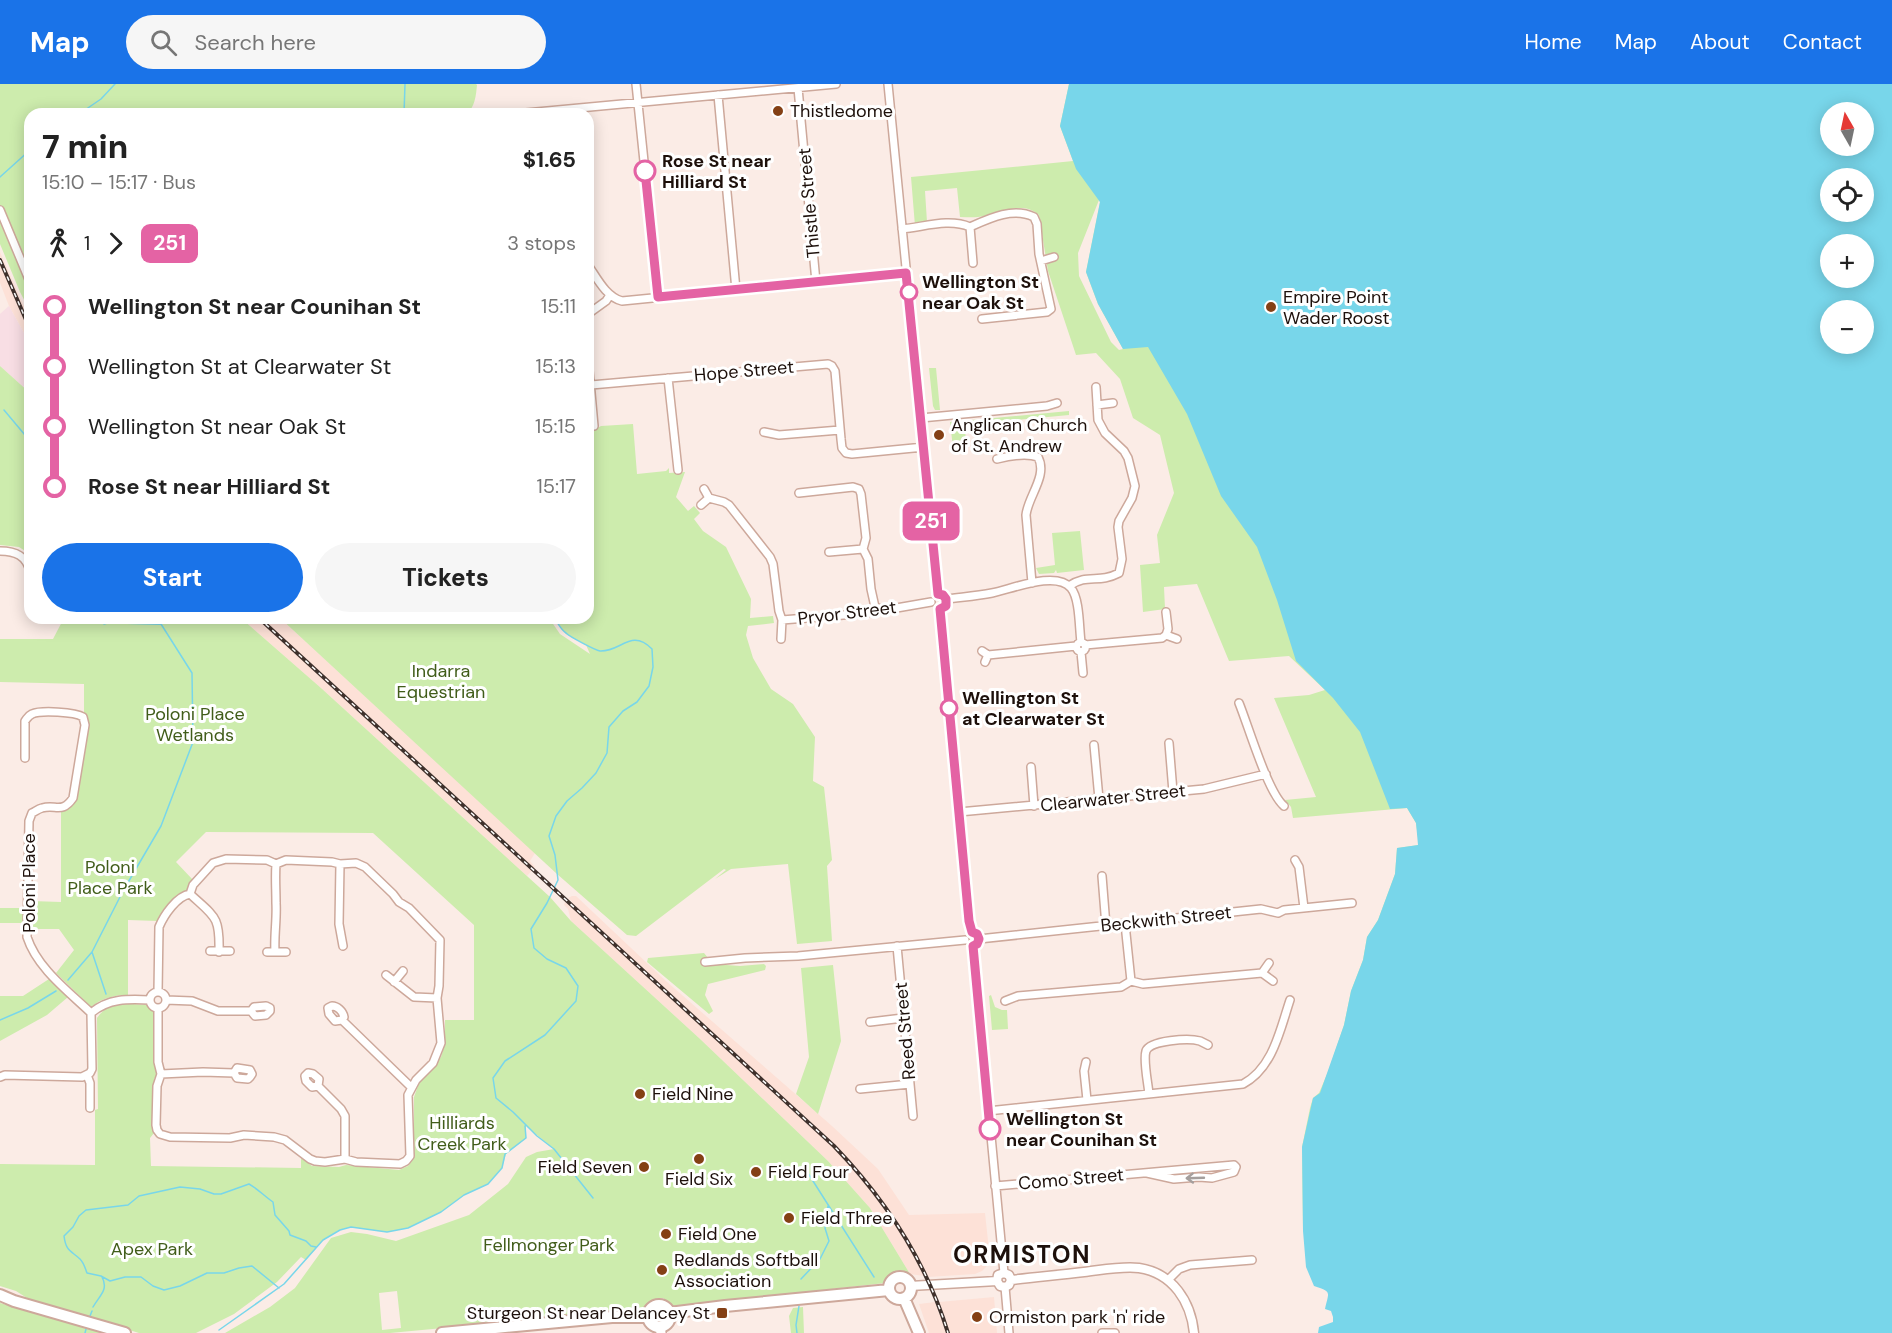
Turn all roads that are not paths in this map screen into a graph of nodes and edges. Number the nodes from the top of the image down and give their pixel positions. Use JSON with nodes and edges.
{"nodes":[{"id":1,"x":636,"y":84,"type":"edge"},
{"id":2,"x":836,"y":84,"type":"edge"},
{"id":3,"x":888,"y":84,"type":"edge"},
{"id":4,"x":798,"y":88,"type":"junction"},
{"id":5,"x":718,"y":95,"type":"junction"},
{"id":6,"x":638,"y":102,"type":"junction"},
{"id":7,"x":585,"y":108,"type":"edge"},
{"id":8,"x":0,"y":210,"type":"edge"},
{"id":9,"x":970,"y":227,"type":"junction"},
{"id":10,"x":902,"y":229,"type":"junction"},
{"id":11,"x":1054,"y":257,"type":"dead end"},
{"id":12,"x":1041,"y":261,"type":"junction"},
{"id":13,"x":973,"y":265,"type":"dead end"},
{"id":14,"x":24,"y":268,"type":"edge"},
{"id":15,"x":594,"y":273,"type":"edge"},
{"id":16,"x":906,"y":273,"type":"junction"},
{"id":17,"x":816,"y":282,"type":"junction"},
{"id":18,"x":736,"y":290,"type":"junction"},
{"id":19,"x":613,"y":297,"type":"junction"},
{"id":20,"x":658,"y":297,"type":"junction"},
{"id":21,"x":594,"y":309,"type":"edge"},
{"id":22,"x":982,"y":319,"type":"dead end"},
{"id":23,"x":668,"y":378,"type":"junction"},
{"id":24,"x":594,"y":386,"type":"edge"},
{"id":25,"x":1096,"y":387,"type":"dead end"},
{"id":26,"x":1057,"y":403,"type":"dead end"},
{"id":27,"x":1113,"y":403,"type":"dead end"},
{"id":28,"x":1097,"y":405,"type":"junction"},
{"id":29,"x":921,"y":418,"type":"junction"},
{"id":30,"x":840,"y":430,"type":"junction"},
{"id":31,"x":764,"y":432,"type":"dead end"},
{"id":32,"x":924,"y":447,"type":"junction"},
{"id":33,"x":997,"y":459,"type":"dead end"},
{"id":34,"x":678,"y":470,"type":"dead end"},
{"id":35,"x":704,"y":489,"type":"dead end"},
{"id":36,"x":799,"y":493,"type":"dead end"},
{"id":37,"x":708,"y":498,"type":"junction"},
{"id":38,"x":701,"y":505,"type":"dead end"},
{"id":39,"x":863,"y":549,"type":"junction"},
{"id":40,"x":0,"y":551,"type":"edge"},
{"id":41,"x":829,"y":552,"type":"dead end"},
{"id":42,"x":24,"y":557,"type":"edge"},
{"id":43,"x":1032,"y":583,"type":"junction"},
{"id":44,"x":1069,"y":586,"type":"junction"},
{"id":45,"x":938,"y":594,"type":"junction"},
{"id":46,"x":946,"y":599,"type":"junction"},
{"id":47,"x":931,"y":602,"type":"junction"},
{"id":48,"x":875,"y":607,"type":"junction"},
{"id":49,"x":940,"y":609,"type":"junction"},
{"id":50,"x":1166,"y":612,"type":"dead end"},
{"id":51,"x":782,"y":620,"type":"junction"},
{"id":52,"x":1166,"y":635,"type":"junction"},
{"id":53,"x":781,"y":639,"type":"dead end"},
{"id":54,"x":1177,"y":639,"type":"dead end"},
{"id":55,"x":1081,"y":646,"type":"junction"},
{"id":56,"x":985,"y":656,"type":"dead end"},
{"id":57,"x":1083,"y":673,"type":"dead end"},
{"id":58,"x":1239,"y":703,"type":"dead end"},
{"id":59,"x":1169,"y":743,"type":"dead end"},
{"id":60,"x":1094,"y":746,"type":"dead end"},
{"id":61,"x":25,"y":758,"type":"dead end"},
{"id":62,"x":1031,"y":767,"type":"dead end"},
{"id":63,"x":1266,"y":774,"type":"junction"},
{"id":64,"x":1173,"y":792,"type":"junction"},
{"id":65,"x":1099,"y":799,"type":"junction"},
{"id":66,"x":1034,"y":806,"type":"junction"},
{"id":67,"x":1284,"y":806,"type":"dead end"},
{"id":68,"x":959,"y":812,"type":"junction"},
{"id":69,"x":1295,"y":860,"type":"dead end"},
{"id":70,"x":276,"y":864,"type":"junction"},
{"id":71,"x":340,"y":864,"type":"junction"},
{"id":72,"x":1102,"y":876,"type":"dead end"},
{"id":73,"x":190,"y":894,"type":"junction"},
{"id":74,"x":1352,"y":903,"type":"dead end"},
{"id":75,"x":1304,"y":908,"type":"junction"},
{"id":76,"x":1125,"y":924,"type":"junction"},
{"id":77,"x":1106,"y":926,"type":"junction"},
{"id":78,"x":972,"y":932,"type":"junction"},
{"id":79,"x":979,"y":939,"type":"junction"},
{"id":80,"x":965,"y":940,"type":"junction"},
{"id":81,"x":343,"y":946,"type":"dead end"},
{"id":82,"x":897,"y":946,"type":"junction"},
{"id":83,"x":973,"y":946,"type":"junction"},
{"id":84,"x":230,"y":951,"type":"dead end"},
{"id":85,"x":286,"y":952,"type":"dead end"},
{"id":86,"x":705,"y":962,"type":"dead end"},
{"id":87,"x":1269,"y":963,"type":"dead end"},
{"id":88,"x":403,"y":971,"type":"dead end"},
{"id":89,"x":1262,"y":973,"type":"junction"},
{"id":90,"x":386,"y":975,"type":"dead end"},
{"id":91,"x":1131,"y":981,"type":"junction"},
{"id":92,"x":1273,"y":981,"type":"dead end"},
{"id":93,"x":394,"y":982,"type":"junction"},
{"id":94,"x":158,"y":992,"type":"junction"},
{"id":95,"x":437,"y":998,"type":"junction"},
{"id":96,"x":150,"y":1000,"type":"junction"},
{"id":97,"x":166,"y":1000,"type":"junction"},
{"id":98,"x":1005,"y":1000,"type":"dead end"},
{"id":99,"x":1290,"y":1000,"type":"dead end"},
{"id":100,"x":158,"y":1008,"type":"junction"},
{"id":101,"x":251,"y":1011,"type":"dead end"},
{"id":102,"x":91,"y":1013,"type":"junction"},
{"id":103,"x":903,"y":1018,"type":"junction"},
{"id":104,"x":342,"y":1020,"type":"dead end"},
{"id":105,"x":870,"y":1022,"type":"dead end"},
{"id":106,"x":1208,"y":1045,"type":"dead end"},
{"id":107,"x":1086,"y":1062,"type":"dead end"},
{"id":108,"x":234,"y":1073,"type":"dead end"},
{"id":109,"x":161,"y":1074,"type":"junction"},
{"id":110,"x":87,"y":1075,"type":"junction"},
{"id":111,"x":0,"y":1077,"type":"edge"},
{"id":112,"x":910,"y":1084,"type":"junction"},
{"id":113,"x":318,"y":1086,"type":"dead end"},
{"id":114,"x":411,"y":1087,"type":"junction"},
{"id":115,"x":860,"y":1089,"type":"dead end"},
{"id":116,"x":1149,"y":1094,"type":"junction"},
{"id":117,"x":1087,"y":1100,"type":"junction"},
{"id":118,"x":90,"y":1108,"type":"dead end"},
{"id":119,"x":988,"y":1111,"type":"junction"},
{"id":120,"x":913,"y":1116,"type":"dead end"},
{"id":121,"x":345,"y":1159,"type":"junction"},
{"id":122,"x":1147,"y":1173,"type":"junction"},
{"id":123,"x":995,"y":1186,"type":"junction"},
{"id":124,"x":1252,"y":1260,"type":"dead end"},
{"id":125,"x":1004,"y":1273,"type":"junction"},
{"id":126,"x":1168,"y":1280,"type":"junction"},
{"id":127,"x":997,"y":1281,"type":"junction"},
{"id":128,"x":1008,"y":1283,"type":"junction"},
{"id":129,"x":910,"y":1286,"type":"junction"},
{"id":130,"x":889,"y":1290,"type":"junction"},
{"id":131,"x":0,"y":1295,"type":"edge"},
{"id":132,"x":904,"y":1298,"type":"junction"},
{"id":133,"x":669,"y":1313,"type":"junction"},
{"id":134,"x":648,"y":1317,"type":"junction"},
{"id":135,"x":661,"y":1330,"type":"edge"},
{"id":136,"x":125,"y":1333,"type":"edge"},
{"id":137,"x":442,"y":1333,"type":"edge"},
{"id":138,"x":919,"y":1333,"type":"edge"},
{"id":139,"x":1009,"y":1333,"type":"edge"},
{"id":140,"x":1102,"y":1333,"type":"edge"},
{"id":141,"x":1114,"y":1333,"type":"edge"},
{"id":142,"x":1194,"y":1333,"type":"edge"}],
"edges":[{"from":1,"to":6,"type":"street"},
{"from":2,"to":4,"type":"street"},
{"from":3,"to":10,"type":"street"},
{"from":4,"to":5,"type":"street"},
{"from":4,"to":17,"type":"street","name":"Thistle Street"},
{"from":5,"to":6,"type":"street"},
{"from":5,"to":18,"type":"street"},
{"from":6,"to":7,"type":"street"},
{"from":6,"to":20,"type":"street"},
{"from":8,"to":14,"type":"street"},
{"from":9,"to":10,"type":"street"},
{"from":9,"to":12,"type":"street"},
{"from":9,"to":13,"type":"street"},
{"from":10,"to":16,"type":"street"},
{"from":11,"to":12,"type":"street"},
{"from":12,"to":22,"type":"street"},
{"from":15,"to":19,"type":"street"},
{"from":16,"to":17,"type":"street"},
{"from":16,"to":29,"type":"street"},
{"from":17,"to":18,"type":"street"},
{"from":18,"to":20,"type":"street"},
{"from":19,"to":20,"type":"street"},
{"from":19,"to":21,"type":"street"},
{"from":23,"to":24,"type":"street","name":"Hope Street"},
{"from":23,"to":30,"type":"street","name":"Hope Street"},
{"from":23,"to":34,"type":"street"},
{"from":25,"to":28,"type":"street"},
{"from":26,"to":29,"type":"street"},
{"from":27,"to":28,"type":"street"},
{"from":28,"to":44,"type":"street"},
{"from":29,"to":32,"type":"street"},
{"from":30,"to":31,"type":"street"},
{"from":30,"to":32,"type":"street"},
{"from":32,"to":45,"type":"street"},
{"from":33,"to":43,"type":"street"},
{"from":35,"to":37,"type":"street"},
{"from":36,"to":39,"type":"street"},
{"from":37,"to":38,"type":"street"},
{"from":37,"to":51,"type":"street"},
{"from":39,"to":41,"type":"street"},
{"from":39,"to":48,"type":"street"},
{"from":40,"to":42,"type":"street"},
{"from":43,"to":44,"type":"street"},
{"from":43,"to":46,"type":"street"},
{"from":44,"to":55,"type":"street"},
{"from":45,"to":46,"type":"street"},
{"from":45,"to":47,"type":"street"},
{"from":46,"to":49,"type":"street"},
{"from":47,"to":48,"type":"street","name":"Pryor Street"},
{"from":47,"to":49,"type":"street"},
{"from":48,"to":51,"type":"street","name":"Pryor Street"},
{"from":49,"to":68,"type":"street"},
{"from":50,"to":52,"type":"street"},
{"from":51,"to":53,"type":"street","name":"Pryor Street"},
{"from":52,"to":54,"type":"street"},
{"from":52,"to":55,"type":"street"},
{"from":55,"to":56,"type":"street"},
{"from":55,"to":57,"type":"street"},
{"from":58,"to":63,"type":"street"},
{"from":59,"to":64,"type":"street"},
{"from":60,"to":65,"type":"street"},
{"from":61,"to":102,"type":"street","name":"Poloni Place"},
{"from":62,"to":66,"type":"street"},
{"from":63,"to":64,"type":"street","name":"Clearwater Street"},
{"from":63,"to":67,"type":"street"},
{"from":64,"to":65,"type":"street","name":"Clearwater Street"},
{"from":65,"to":66,"type":"street","name":"Clearwater Street"},
{"from":66,"to":68,"type":"street","name":"Clearwater Street"},
{"from":68,"to":78,"type":"street"},
{"from":69,"to":75,"type":"street"},
{"from":70,"to":71,"type":"street"},
{"from":70,"to":73,"type":"street"},
{"from":70,"to":85,"type":"street"},
{"from":71,"to":81,"type":"street"},
{"from":71,"to":95,"type":"street"},
{"from":72,"to":77,"type":"street"},
{"from":73,"to":84,"type":"street"},
{"from":73,"to":94,"type":"street"},
{"from":74,"to":75,"type":"street","name":"Beckwith Street"},
{"from":75,"to":76,"type":"street","name":"Beckwith Street"},
{"from":76,"to":77,"type":"street","name":"Beckwith Street"},
{"from":76,"to":91,"type":"street"},
{"from":77,"to":79,"type":"street","name":"Beckwith Street"},
{"from":78,"to":79,"type":"street"},
{"from":78,"to":80,"type":"street"},
{"from":79,"to":83,"type":"street"},
{"from":80,"to":82,"type":"street"},
{"from":80,"to":83,"type":"street"},
{"from":82,"to":86,"type":"street"},
{"from":82,"to":103,"type":"street","name":"Reed Street"},
{"from":83,"to":119,"type":"street"},
{"from":87,"to":89,"type":"street"},
{"from":88,"to":93,"type":"street"},
{"from":89,"to":91,"type":"street"},
{"from":89,"to":92,"type":"street"},
{"from":90,"to":93,"type":"street"},
{"from":91,"to":98,"type":"street"},
{"from":93,"to":95,"type":"street"},
{"from":94,"to":96,"type":"street"},
{"from":94,"to":97,"type":"street"},
{"from":95,"to":114,"type":"street"},
{"from":96,"to":100,"type":"street"},
{"from":96,"to":102,"type":"street"},
{"from":97,"to":100,"type":"street"},
{"from":97,"to":101,"type":"street"},
{"from":99,"to":116,"type":"street"},
{"from":100,"to":109,"type":"street"},
{"from":102,"to":110,"type":"street"},
{"from":103,"to":105,"type":"street"},
{"from":103,"to":112,"type":"street","name":"Reed Street"},
{"from":104,"to":114,"type":"street"},
{"from":106,"to":116,"type":"street"},
{"from":107,"to":117,"type":"street"},
{"from":108,"to":109,"type":"street"},
{"from":109,"to":121,"type":"street"},
{"from":110,"to":111,"type":"street"},
{"from":110,"to":118,"type":"street"},
{"from":112,"to":115,"type":"street"},
{"from":112,"to":120,"type":"street","name":"Reed Street"},
{"from":113,"to":121,"type":"street"},
{"from":114,"to":121,"type":"street"},
{"from":116,"to":117,"type":"street"},
{"from":117,"to":119,"type":"street"},
{"from":119,"to":123,"type":"street"},
{"from":122,"to":122,"type":"street","name":"Como Street","one_way":true},
{"from":122,"to":123,"type":"street","name":"Como Street"},
{"from":123,"to":125,"type":"street"},
{"from":124,"to":126,"type":"street"},
{"from":125,"to":127,"type":"street"},
{"from":125,"to":128,"type":"street"},
{"from":126,"to":128,"type":"street"},
{"from":126,"to":142,"type":"street"},
{"from":127,"to":128,"type":"street"},
{"from":127,"to":129,"type":"street"},
{"from":128,"to":139,"type":"street"},
{"from":129,"to":130,"type":"main road"},
{"from":129,"to":132,"type":"main road"},
{"from":130,"to":132,"type":"main road"},
{"from":130,"to":133,"type":"main road"},
{"from":131,"to":136,"type":"main road"},
{"from":132,"to":138,"type":"main road"},
{"from":133,"to":134,"type":"main road"},
{"from":133,"to":135,"type":"main road"},
{"from":134,"to":135,"type":"main road"},
{"from":134,"to":137,"type":"main road"},
{"from":140,"to":141,"type":"street"}]}
